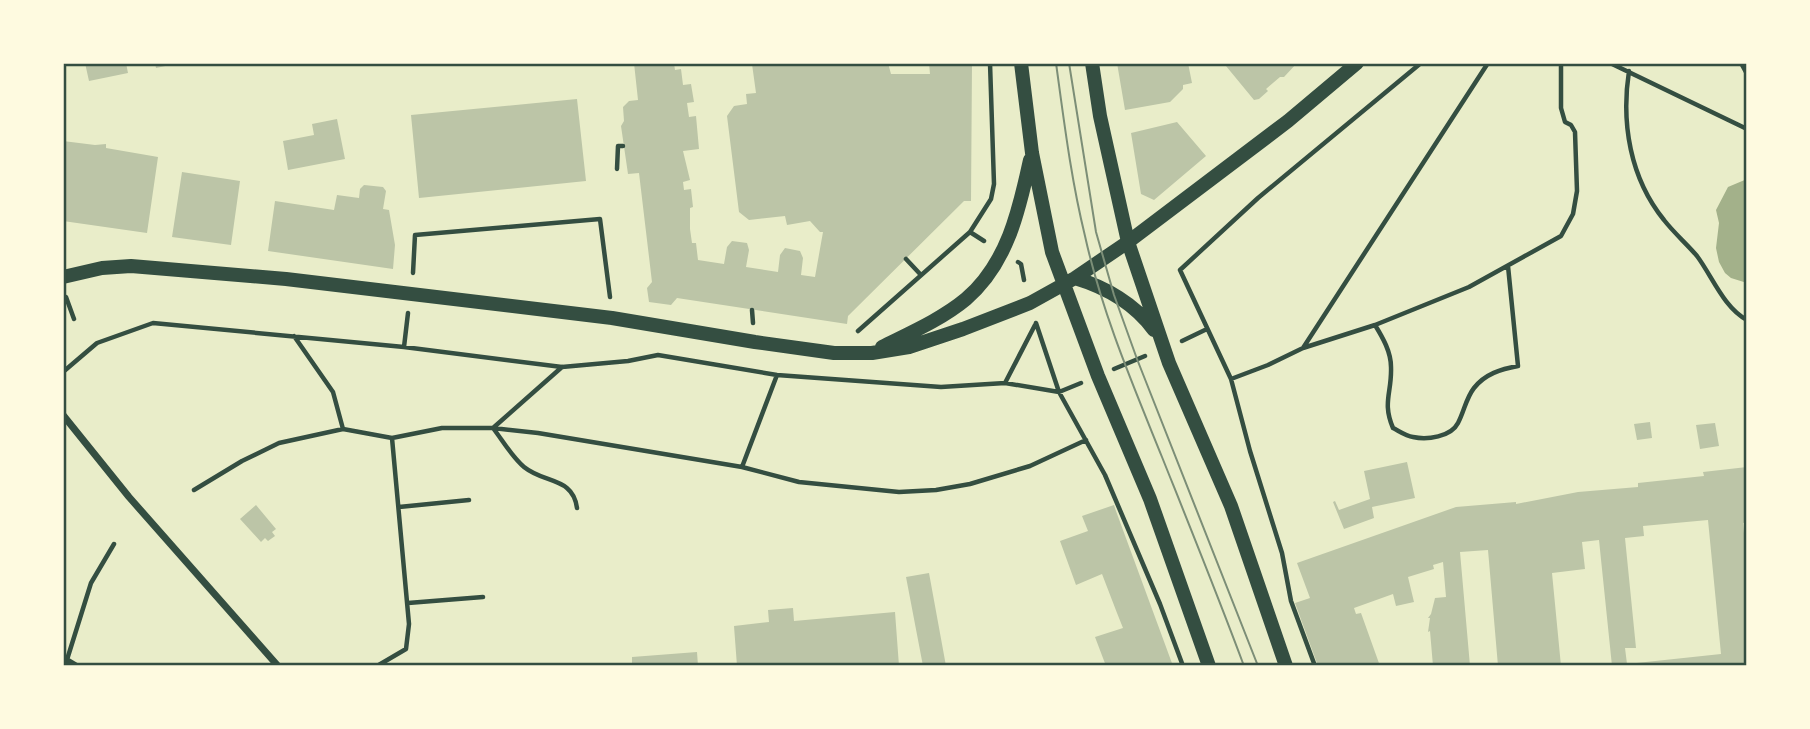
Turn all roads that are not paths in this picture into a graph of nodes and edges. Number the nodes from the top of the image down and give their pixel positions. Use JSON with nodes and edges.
{"nodes":[{"id":1,"x":1021,"y":63,"type":"edge"},
{"id":2,"x":1092,"y":63,"type":"edge"},
{"id":3,"x":1357,"y":63,"type":"edge"},
{"id":4,"x":1032,"y":153,"type":"junction"},
{"id":5,"x":1128,"y":242,"type":"junction"},
{"id":6,"x":63,"y":277,"type":"edge"},
{"id":7,"x":1069,"y":281,"type":"junction"},
{"id":8,"x":1164,"y":349,"type":"junction"},
{"id":9,"x":872,"y":353,"type":"junction"},
{"id":10,"x":63,"y":415,"type":"edge"},
{"id":11,"x":278,"y":666,"type":"edge"},
{"id":12,"x":1209,"y":666,"type":"edge"},
{"id":13,"x":1286,"y":666,"type":"edge"}],
"edges":[{"from":1,"to":4,"type":"main road"},
{"from":2,"to":5,"type":"main road"},
{"from":3,"to":5,"type":"main road"},
{"from":4,"to":7,"type":"main road"},
{"from":4,"to":9,"type":"main road"},
{"from":5,"to":7,"type":"main road"},
{"from":5,"to":8,"type":"main road"},
{"from":6,"to":9,"type":"main road"},
{"from":7,"to":8,"type":"main road"},
{"from":7,"to":9,"type":"main road"},
{"from":7,"to":12,"type":"main road"},
{"from":8,"to":13,"type":"main road"},
{"from":10,"to":11,"type":"street"}]}
